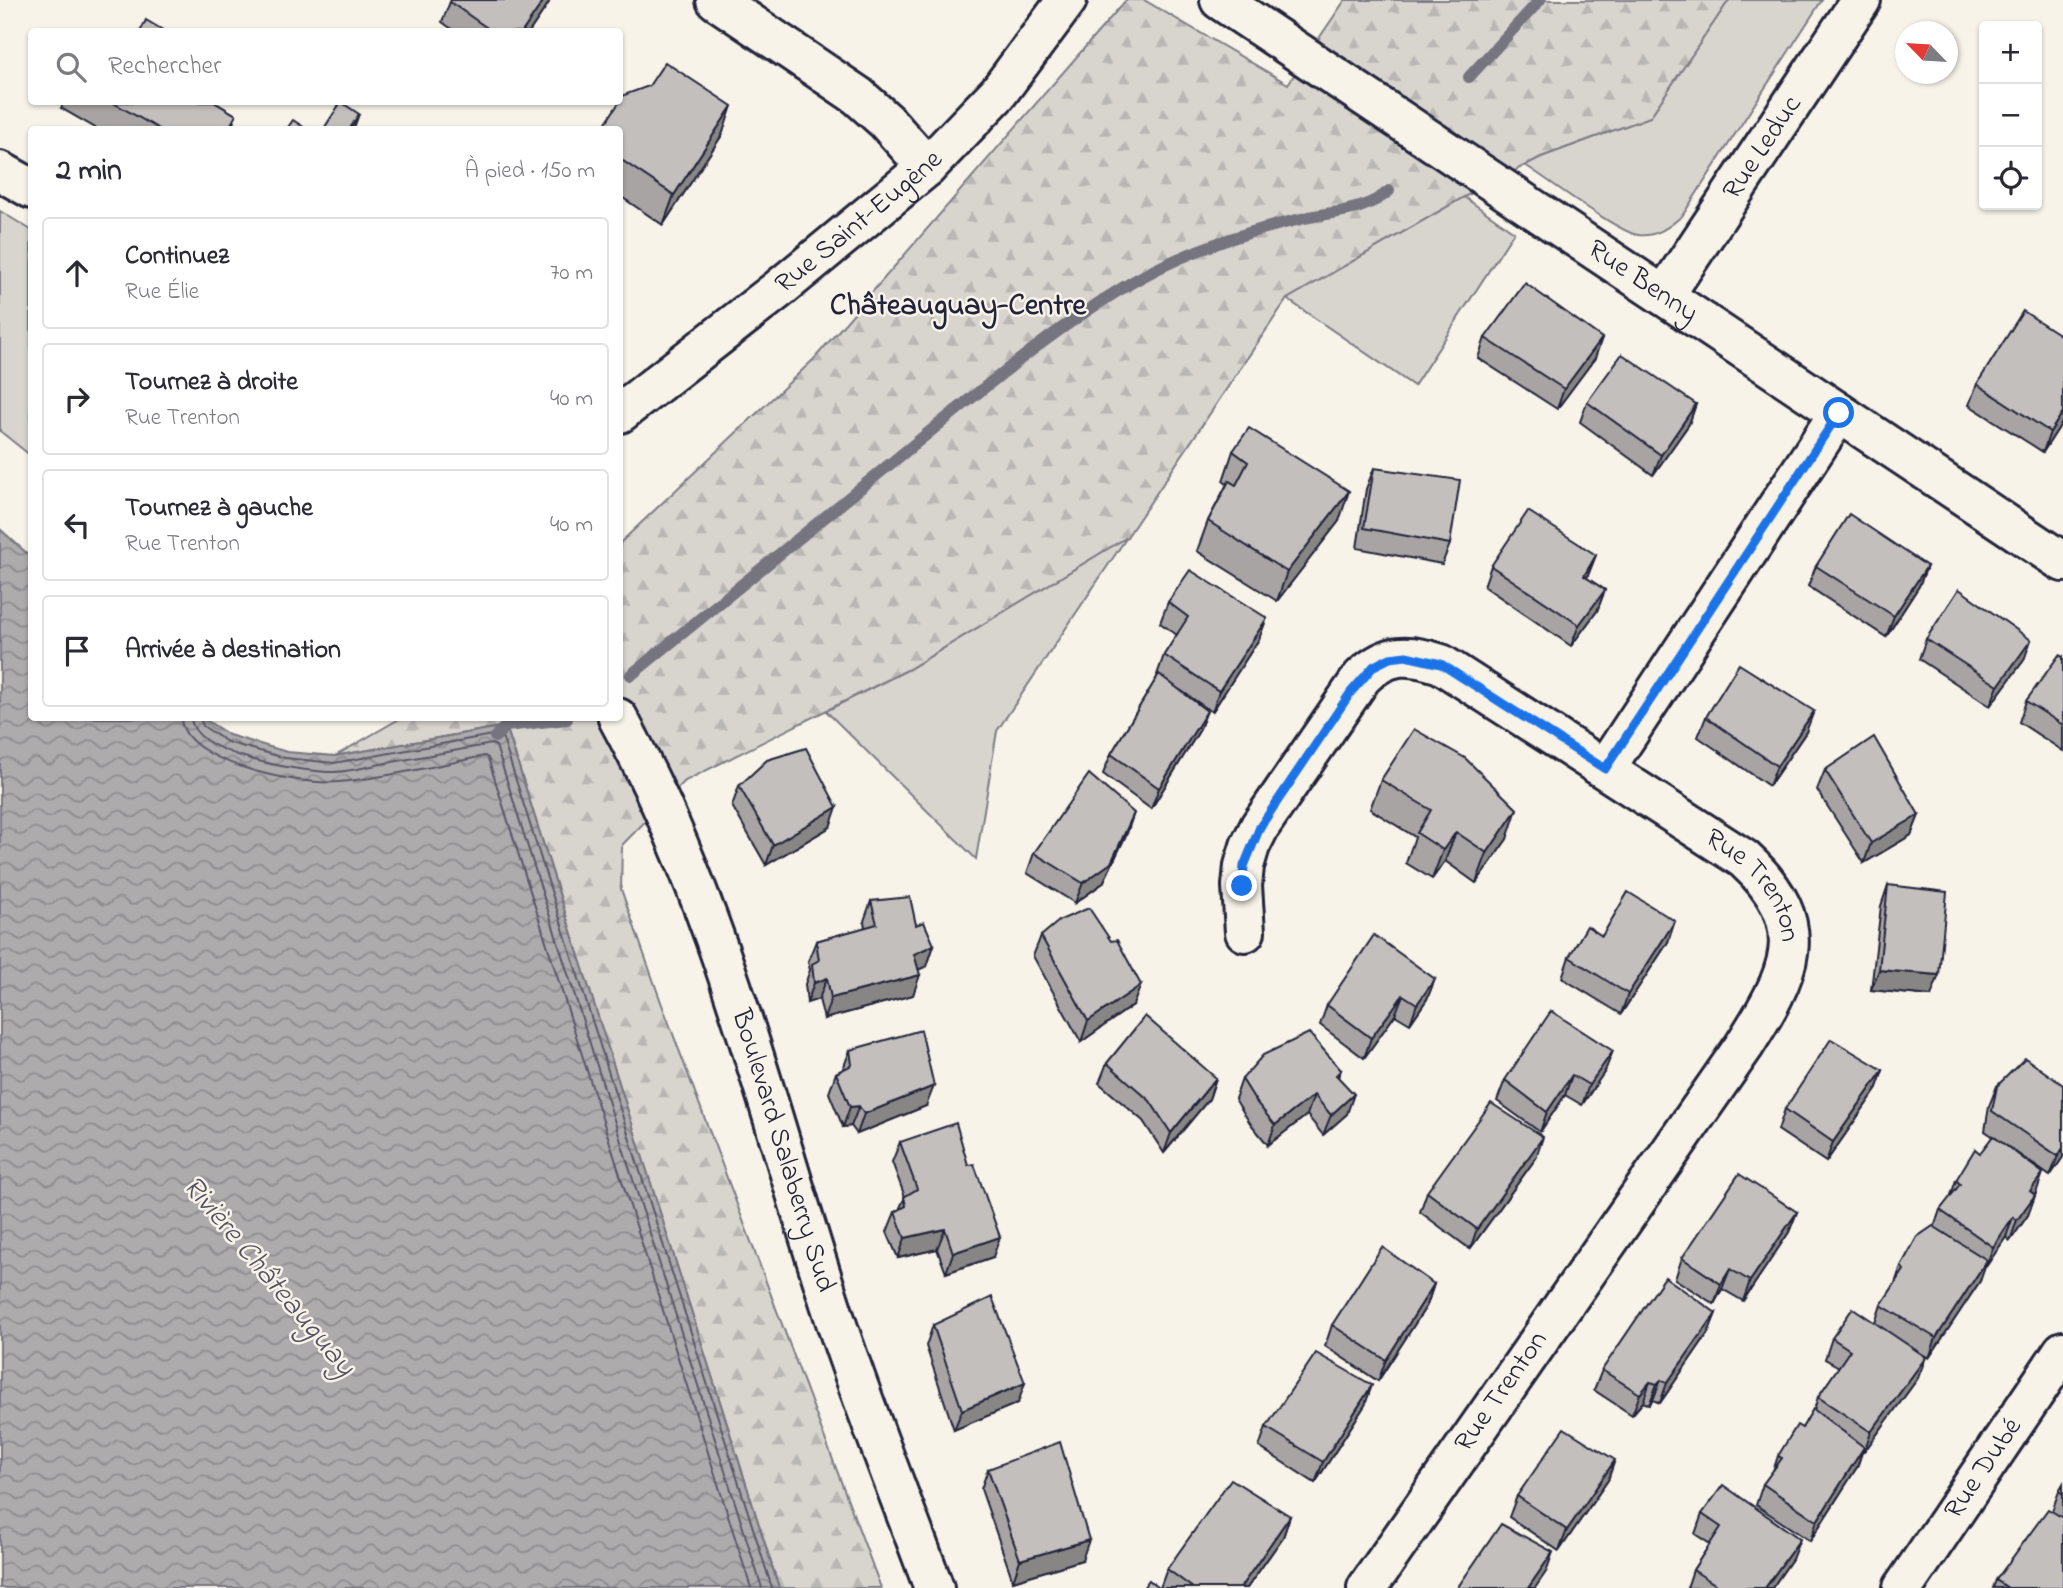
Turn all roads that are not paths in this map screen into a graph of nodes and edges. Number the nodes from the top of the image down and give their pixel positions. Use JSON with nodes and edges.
{"nodes":[{"id":1,"x":716,"y":0,"type":"edge"},
{"id":2,"x":1067,"y":0,"type":"edge"},
{"id":3,"x":1220,"y":0,"type":"edge"},
{"id":4,"x":1861,"y":0,"type":"edge"},
{"id":5,"x":927,"y":167,"type":"junction"},
{"id":6,"x":0,"y":172,"type":"edge"},
{"id":7,"x":28,"y":187,"type":"edge"},
{"id":8,"x":1664,"y":296,"type":"junction"},
{"id":9,"x":623,"y":411,"type":"edge"},
{"id":10,"x":1839,"y":413,"type":"junction"},
{"id":11,"x":2063,"y":562,"type":"edge"},
{"id":12,"x":620,"y":721,"type":"edge"},
{"id":13,"x":1605,"y":769,"type":"junction"},
{"id":14,"x":1245,"y":932,"type":"dead end"},
{"id":15,"x":2063,"y":1351,"type":"edge"},
{"id":16,"x":934,"y":1588,"type":"edge"},
{"id":17,"x":1367,"y":1588,"type":"edge"},
{"id":18,"x":1903,"y":1588,"type":"edge"}],
"edges":[{"from":1,"to":5,"type":"street"},
{"from":2,"to":5,"type":"street","name":"Rue Saint-Eugène"},
{"from":3,"to":8,"type":"street","name":"Rue Benny"},
{"from":4,"to":8,"type":"street","name":"Rue Leduc"},
{"from":5,"to":9,"type":"street","name":"Rue Saint-Eugène"},
{"from":6,"to":7,"type":"street"},
{"from":8,"to":10,"type":"street","name":"Rue Benny"},
{"from":10,"to":11,"type":"street","name":"Rue Benny"},
{"from":10,"to":13,"type":"street"},
{"from":12,"to":16,"type":"street","name":"Boulevard Salaberry Sud"},
{"from":13,"to":14,"type":"street","name":"Rue Trenton"},
{"from":13,"to":17,"type":"street","name":"Rue Trenton"},
{"from":15,"to":18,"type":"street","name":"Rue Dubé"}]}
